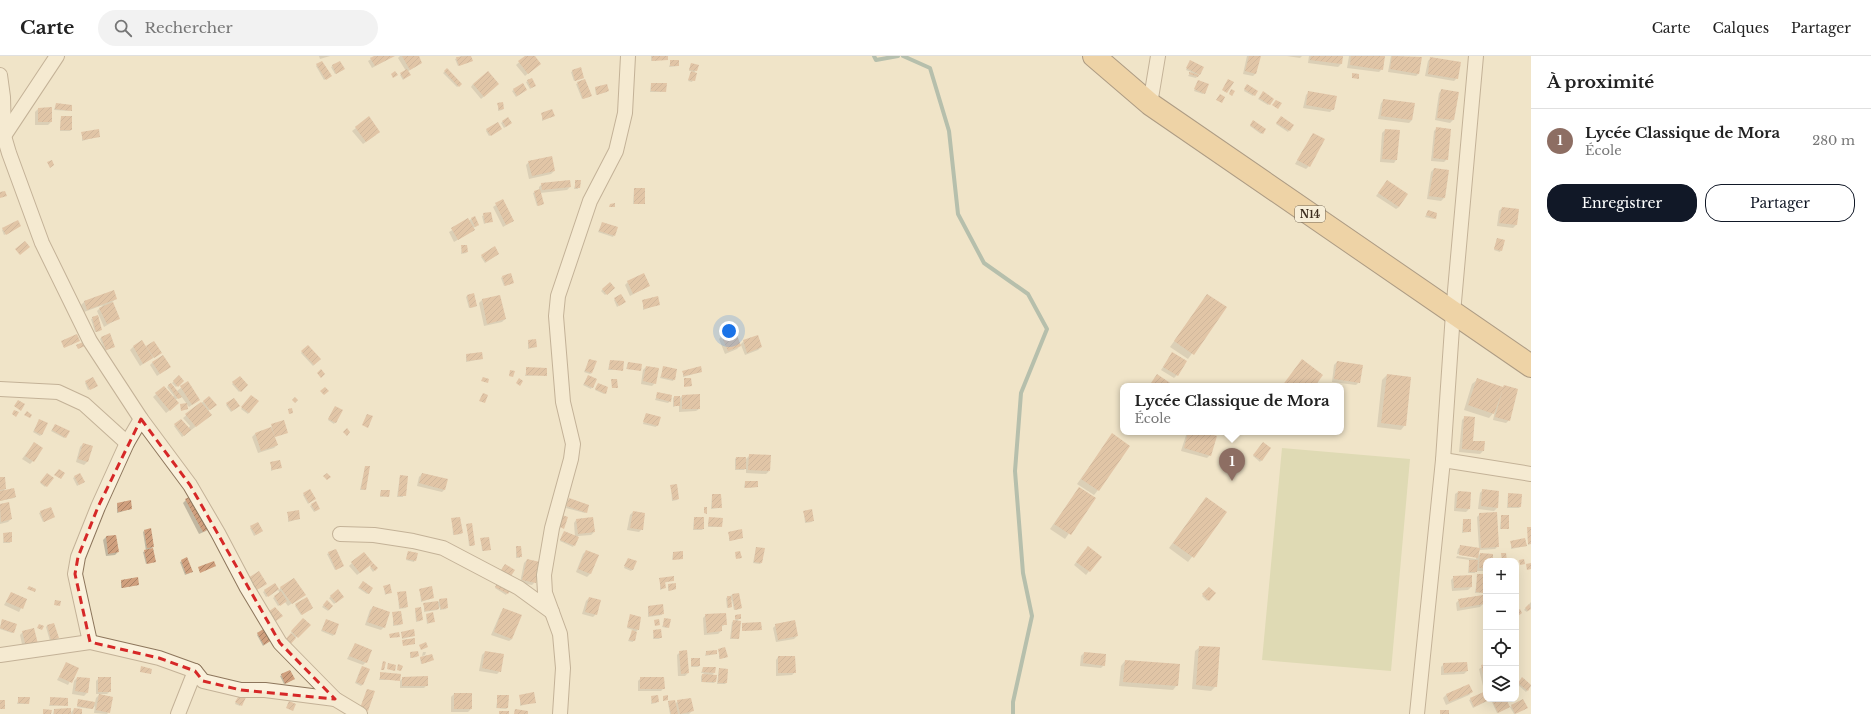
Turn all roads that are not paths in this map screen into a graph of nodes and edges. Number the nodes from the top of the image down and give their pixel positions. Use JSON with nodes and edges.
{"nodes":[{"id":1,"x":57,"y":56,"type":"edge"},
{"id":2,"x":628,"y":56,"type":"edge"},
{"id":3,"x":1094,"y":56,"type":"edge"},
{"id":4,"x":1158,"y":56,"type":"edge"},
{"id":5,"x":1476,"y":56,"type":"edge"},
{"id":6,"x":0,"y":75,"type":"edge"},
{"id":7,"x":1150,"y":104,"type":"junction"},
{"id":8,"x":4,"y":136,"type":"junction"},
{"id":9,"x":1453,"y":313,"type":"junction"},
{"id":10,"x":1531,"y":366,"type":"edge"},
{"id":11,"x":0,"y":389,"type":"edge"},
{"id":12,"x":141,"y":418,"type":"junction"},
{"id":13,"x":127,"y":443,"type":"junction"},
{"id":14,"x":1443,"y":460,"type":"junction"},
{"id":15,"x":1531,"y":474,"type":"edge"},
{"id":16,"x":340,"y":534,"type":"dead end"},
{"id":17,"x":552,"y":612,"type":"junction"},
{"id":18,"x":90,"y":642,"type":"junction"},
{"id":19,"x":0,"y":655,"type":"edge"},
{"id":20,"x":195,"y":671,"type":"junction"},
{"id":21,"x":335,"y":699,"type":"junction"},
{"id":22,"x":178,"y":714,"type":"edge"},
{"id":23,"x":360,"y":714,"type":"edge"},
{"id":24,"x":560,"y":714,"type":"edge"},
{"id":25,"x":1417,"y":714,"type":"edge"}],
"edges":[{"from":1,"to":8,"type":"street"},
{"from":2,"to":17,"type":"street"},
{"from":3,"to":7,"type":"highway","number":"N14"},
{"from":4,"to":7,"type":"street"},
{"from":5,"to":9,"type":"street"},
{"from":6,"to":8,"type":"street"},
{"from":7,"to":9,"type":"highway","number":"N14"},
{"from":8,"to":12,"type":"street"},
{"from":9,"to":10,"type":"highway","number":"N14"},
{"from":9,"to":14,"type":"street"},
{"from":11,"to":13,"type":"street"},
{"from":12,"to":13,"type":"street"},
{"from":12,"to":21,"type":"street"},
{"from":13,"to":18,"type":"street"},
{"from":14,"to":15,"type":"street"},
{"from":14,"to":25,"type":"street"},
{"from":16,"to":17,"type":"street"},
{"from":17,"to":24,"type":"street"},
{"from":18,"to":19,"type":"street"},
{"from":18,"to":20,"type":"street"},
{"from":20,"to":21,"type":"street"},
{"from":20,"to":22,"type":"street"},
{"from":21,"to":23,"type":"street"}]}
